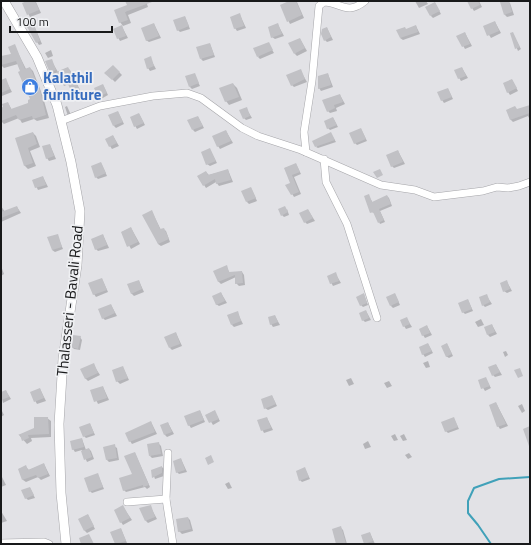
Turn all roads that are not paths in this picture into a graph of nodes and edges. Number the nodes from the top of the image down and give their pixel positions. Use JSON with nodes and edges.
{"nodes":[{"id":1,"x":4,"y":1,"type":"edge"},
{"id":2,"x":364,"y":1,"type":"edge"},
{"id":3,"x":61,"y":121,"type":"junction"},
{"id":4,"x":306,"y":152,"type":"junction"},
{"id":5,"x":324,"y":159,"type":"junction"},
{"id":6,"x":530,"y":182,"type":"edge"},
{"id":7,"x":377,"y":318,"type":"dead end"},
{"id":8,"x":168,"y":453,"type":"dead end"},
{"id":9,"x":166,"y":499,"type":"junction"},
{"id":10,"x":127,"y":502,"type":"dead end"},
{"id":11,"x":1,"y":543,"type":"edge"},
{"id":12,"x":49,"y":544,"type":"edge"},
{"id":13,"x":66,"y":544,"type":"edge"},
{"id":14,"x":173,"y":544,"type":"edge"}],
"edges":[{"from":1,"to":3,"type":"main road","name":"Thalasseri - Bavali Road"},
{"from":2,"to":4,"type":"street"},
{"from":3,"to":4,"type":"street"},
{"from":3,"to":13,"type":"main road","name":"Thalasseri - Bavali Road"},
{"from":4,"to":5,"type":"street"},
{"from":5,"to":6,"type":"street"},
{"from":5,"to":7,"type":"street"},
{"from":8,"to":9,"type":"street"},
{"from":9,"to":10,"type":"street"},
{"from":9,"to":14,"type":"street"},
{"from":11,"to":12,"type":"street"}]}
